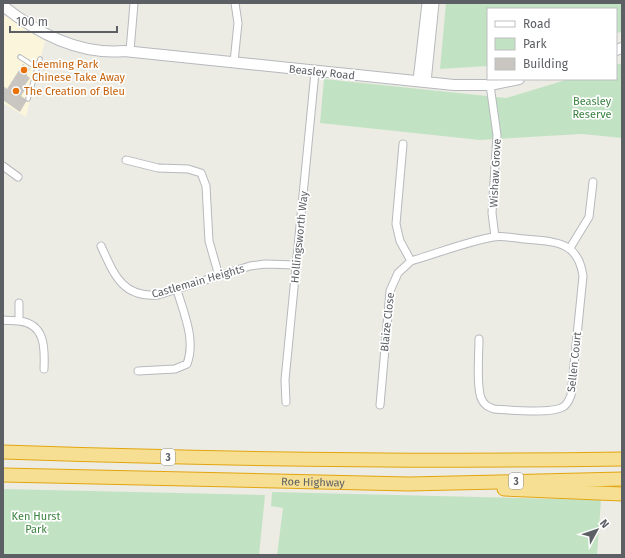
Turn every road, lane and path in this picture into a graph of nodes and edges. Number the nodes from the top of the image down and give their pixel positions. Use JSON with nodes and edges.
{"nodes":[{"id":1,"x":6,"y":3,"type":"edge"},
{"id":2,"x":9,"y":3,"type":"edge"},
{"id":3,"x":134,"y":3,"type":"edge"},
{"id":4,"x":235,"y":3,"type":"edge"},
{"id":5,"x":427,"y":3,"type":"edge"},
{"id":6,"x":434,"y":3,"type":"edge"},
{"id":7,"x":3,"y":6,"type":"edge"},
{"id":8,"x":127,"y":51,"type":"junction"},
{"id":9,"x":20,"y":57,"type":"dead end"},
{"id":10,"x":40,"y":59,"type":"dead end"},
{"id":11,"x":234,"y":62,"type":"junction"},
{"id":12,"x":37,"y":68,"type":"junction"},
{"id":13,"x":315,"y":72,"type":"junction"},
{"id":14,"x":515,"y":80,"type":"edge"},
{"id":15,"x":422,"y":82,"type":"junction"},
{"id":16,"x":490,"y":86,"type":"junction"},
{"id":17,"x":28,"y":99,"type":"dead end"},
{"id":18,"x":402,"y":144,"type":"dead end"},
{"id":19,"x":126,"y":160,"type":"dead end"},
{"id":20,"x":3,"y":166,"type":"edge"},
{"id":21,"x":18,"y":177,"type":"dead end"},
{"id":22,"x":593,"y":182,"type":"dead end"},
{"id":23,"x":495,"y":237,"type":"junction"},
{"id":24,"x":101,"y":246,"type":"dead end"},
{"id":25,"x":570,"y":248,"type":"junction"},
{"id":26,"x":411,"y":261,"type":"junction"},
{"id":27,"x":296,"y":265,"type":"junction"},
{"id":28,"x":219,"y":276,"type":"junction"},
{"id":29,"x":177,"y":290,"type":"junction"},
{"id":30,"x":19,"y":303,"type":"dead end"},
{"id":31,"x":3,"y":320,"type":"edge"},
{"id":32,"x":19,"y":321,"type":"junction"},
{"id":33,"x":479,"y":339,"type":"dead end"},
{"id":34,"x":44,"y":369,"type":"dead end"},
{"id":35,"x":138,"y":371,"type":"dead end"},
{"id":36,"x":286,"y":402,"type":"dead end"},
{"id":37,"x":380,"y":405,"type":"dead end"},
{"id":38,"x":3,"y":452,"type":"edge"},
{"id":39,"x":622,"y":453,"type":"edge"},
{"id":40,"x":622,"y":459,"type":"edge"},
{"id":41,"x":538,"y":460,"type":"junction"},
{"id":42,"x":3,"y":475,"type":"edge"},
{"id":43,"x":622,"y":479,"type":"edge"},
{"id":44,"x":409,"y":484,"type":"junction"},
{"id":45,"x":622,"y":494,"type":"edge"}],
"edges":[{"from":1,"to":7,"type":"street"},
{"from":2,"to":8,"type":"main road","name":"Beasley Road"},
{"from":3,"to":8,"type":"street"},
{"from":4,"to":11,"type":"street"},
{"from":5,"to":15,"type":"street"},
{"from":6,"to":15,"type":"street"},
{"from":7,"to":8,"type":"main road","name":"Beasley Road"},
{"from":8,"to":11,"type":"main road","name":"Beasley Road"},
{"from":9,"to":12,"type":"lane"},
{"from":10,"to":12,"type":"lane"},
{"from":11,"to":13,"type":"main road","name":"Beasley Road"},
{"from":12,"to":17,"type":"lane"},
{"from":13,"to":15,"type":"main road","name":"Beasley Road"},
{"from":13,"to":27,"type":"street","name":"Hollingsworth Way"},
{"from":14,"to":16,"type":"main road","name":"Beasley Road"},
{"from":15,"to":16,"type":"main road","name":"Beasley Road"},
{"from":16,"to":23,"type":"street","name":"Wishaw Grove"},
{"from":18,"to":26,"type":"street"},
{"from":19,"to":28,"type":"street"},
{"from":20,"to":21,"type":"street"},
{"from":22,"to":25,"type":"street"},
{"from":23,"to":25,"type":"street"},
{"from":23,"to":26,"type":"street","name":"Blaize Close"},
{"from":24,"to":29,"type":"street","name":"Castlemain Heights"},
{"from":25,"to":33,"type":"street","name":"Sellen Court"},
{"from":26,"to":37,"type":"street","name":"Blaize Close"},
{"from":27,"to":28,"type":"street","name":"Castlemain Heights"},
{"from":27,"to":36,"type":"street","name":"Hollingsworth Way"},
{"from":28,"to":29,"type":"street","name":"Castlemain Heights"},
{"from":29,"to":35,"type":"street"},
{"from":30,"to":32,"type":"street"},
{"from":31,"to":32,"type":"street"},
{"from":32,"to":34,"type":"street"},
{"from":38,"to":41,"type":"highway","name":"Roe Highway","number":"3"},
{"from":39,"to":41,"type":"highway"},
{"from":40,"to":41,"type":"highway","name":"Roe Highway","number":"3"},
{"from":42,"to":44,"type":"highway","name":"Roe Highway","number":"3"},
{"from":43,"to":44,"type":"highway","name":"Roe Highway","number":"3"},
{"from":44,"to":45,"type":"highway"}]}
